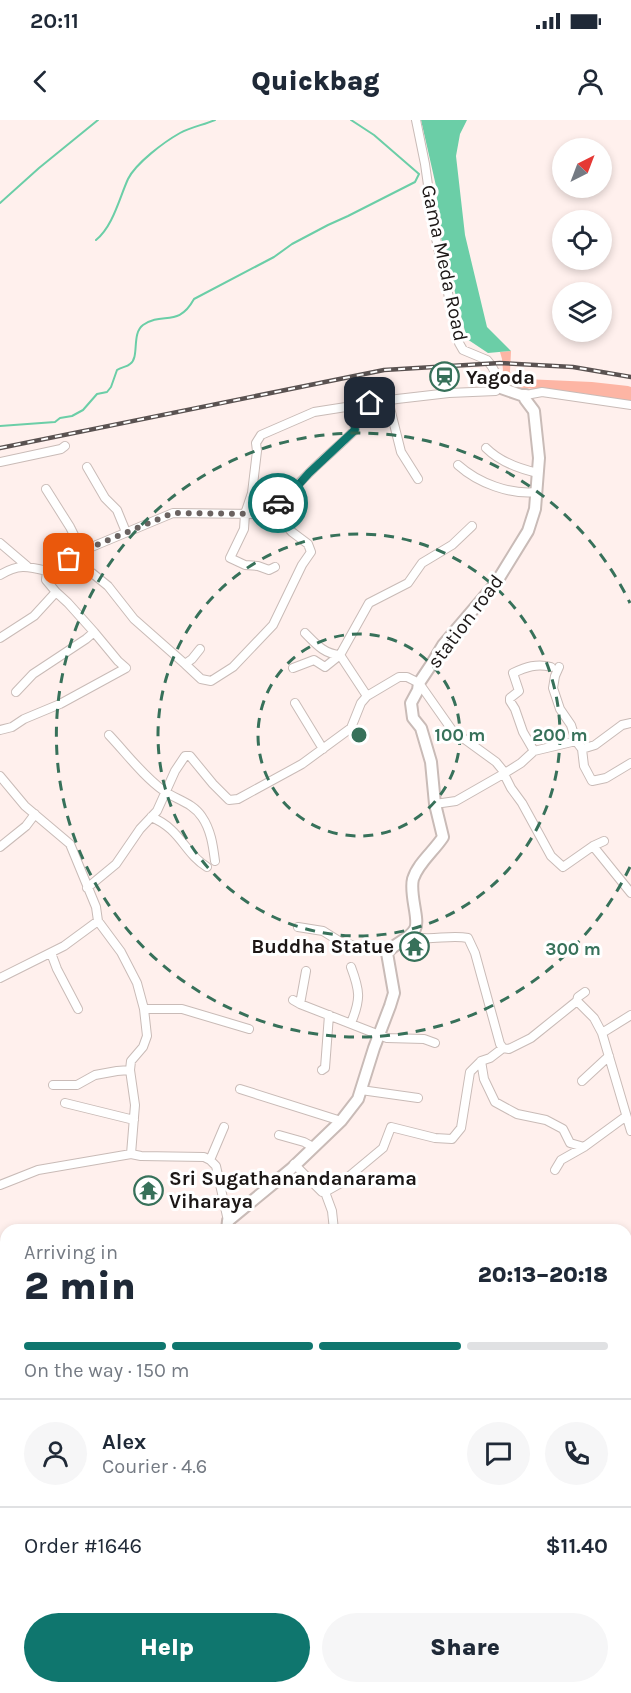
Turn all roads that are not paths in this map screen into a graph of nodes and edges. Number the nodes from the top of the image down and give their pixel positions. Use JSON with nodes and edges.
{"nodes":[{"id":1,"x":416,"y":120,"type":"edge"},
{"id":2,"x":498,"y":387,"type":"junction"},
{"id":3,"x":526,"y":395,"type":"junction"},
{"id":4,"x":388,"y":400,"type":"junction"},
{"id":5,"x":631,"y":405,"type":"edge"},
{"id":6,"x":352,"y":406,"type":"junction"},
{"id":7,"x":65,"y":446,"type":"dead end"},
{"id":8,"x":486,"y":448,"type":"dead end"},
{"id":9,"x":0,"y":462,"type":"edge"},
{"id":10,"x":458,"y":465,"type":"dead end"},
{"id":11,"x":87,"y":467,"type":"dead end"},
{"id":12,"x":538,"y":473,"type":"junction"},
{"id":13,"x":418,"y":479,"type":"dead end"},
{"id":14,"x":46,"y":489,"type":"dead end"},
{"id":15,"x":537,"y":492,"type":"junction"},
{"id":16,"x":245,"y":514,"type":"junction"},
{"id":17,"x":256,"y":514,"type":"junction"},
{"id":18,"x":472,"y":526,"type":"dead end"},
{"id":19,"x":126,"y":532,"type":"junction"},
{"id":20,"x":0,"y":543,"type":"edge"},
{"id":21,"x":82,"y":551,"type":"junction"},
{"id":22,"x":27,"y":566,"type":"junction"},
{"id":23,"x":275,"y":567,"type":"dead end"},
{"id":24,"x":47,"y":571,"type":"junction"},
{"id":25,"x":0,"y":575,"type":"edge"},
{"id":26,"x":56,"y":592,"type":"junction"},
{"id":27,"x":94,"y":632,"type":"junction"},
{"id":28,"x":306,"y":633,"type":"dead end"},
{"id":29,"x":0,"y":638,"type":"edge"},
{"id":30,"x":200,"y":649,"type":"dead end"},
{"id":31,"x":340,"y":655,"type":"junction"},
{"id":32,"x":185,"y":664,"type":"junction"},
{"id":33,"x":293,"y":668,"type":"dead end"},
{"id":34,"x":419,"y":683,"type":"junction"},
{"id":35,"x":16,"y":692,"type":"dead end"},
{"id":36,"x":367,"y":696,"type":"junction"},
{"id":37,"x":295,"y":703,"type":"dead end"},
{"id":38,"x":631,"y":723,"type":"edge"},
{"id":39,"x":0,"y":730,"type":"edge"},
{"id":40,"x":109,"y":735,"type":"dead end"},
{"id":41,"x":576,"y":741,"type":"junction"},
{"id":42,"x":323,"y":749,"type":"junction"},
{"id":43,"x":582,"y":749,"type":"junction"},
{"id":44,"x":534,"y":751,"type":"junction"},
{"id":45,"x":631,"y":763,"type":"edge"},
{"id":46,"x":505,"y":772,"type":"junction"},
{"id":47,"x":0,"y":776,"type":"edge"},
{"id":48,"x":165,"y":792,"type":"junction"},
{"id":49,"x":435,"y":804,"type":"junction"},
{"id":50,"x":35,"y":813,"type":"junction"},
{"id":51,"x":152,"y":817,"type":"junction"},
{"id":52,"x":604,"y":841,"type":"dead end"},
{"id":53,"x":594,"y":846,"type":"junction"},
{"id":54,"x":0,"y":847,"type":"edge"},
{"id":55,"x":215,"y":861,"type":"dead end"},
{"id":56,"x":207,"y":867,"type":"dead end"},
{"id":57,"x":87,"y":888,"type":"junction"},
{"id":58,"x":631,"y":893,"type":"edge"},
{"id":59,"x":98,"y":921,"type":"junction"},
{"id":60,"x":298,"y":927,"type":"dead end"},
{"id":61,"x":409,"y":936,"type":"junction"},
{"id":62,"x":51,"y":953,"type":"junction"},
{"id":63,"x":387,"y":953,"type":"junction"},
{"id":64,"x":351,"y":967,"type":"dead end"},
{"id":65,"x":306,"y":971,"type":"dead end"},
{"id":66,"x":0,"y":978,"type":"edge"},
{"id":67,"x":585,"y":992,"type":"dead end"},
{"id":68,"x":577,"y":1001,"type":"junction"},
{"id":69,"x":78,"y":1009,"type":"dead end"},
{"id":70,"x":144,"y":1009,"type":"junction"},
{"id":71,"x":328,"y":1015,"type":"junction"},
{"id":72,"x":631,"y":1015,"type":"edge"},
{"id":73,"x":351,"y":1023,"type":"junction"},
{"id":74,"x":249,"y":1029,"type":"dead end"},
{"id":75,"x":602,"y":1033,"type":"junction"},
{"id":76,"x":379,"y":1035,"type":"junction"},
{"id":77,"x":435,"y":1042,"type":"dead end"},
{"id":78,"x":503,"y":1048,"type":"junction"},
{"id":79,"x":609,"y":1056,"type":"junction"},
{"id":80,"x":481,"y":1061,"type":"junction"},
{"id":81,"x":130,"y":1070,"type":"junction"},
{"id":82,"x":322,"y":1070,"type":"dead end"},
{"id":83,"x":582,"y":1081,"type":"dead end"},
{"id":84,"x":53,"y":1085,"type":"dead end"},
{"id":85,"x":240,"y":1089,"type":"dead end"},
{"id":86,"x":361,"y":1090,"type":"junction"},
{"id":87,"x":418,"y":1098,"type":"dead end"},
{"id":88,"x":65,"y":1103,"type":"dead end"},
{"id":89,"x":626,"y":1117,"type":"junction"},
{"id":90,"x":134,"y":1120,"type":"junction"},
{"id":91,"x":341,"y":1121,"type":"junction"},
{"id":92,"x":224,"y":1127,"type":"dead end"},
{"id":93,"x":631,"y":1131,"type":"edge"},
{"id":94,"x":279,"y":1135,"type":"dead end"},
{"id":95,"x":584,"y":1147,"type":"junction"},
{"id":96,"x":313,"y":1148,"type":"junction"},
{"id":97,"x":131,"y":1154,"type":"junction"},
{"id":98,"x":210,"y":1160,"type":"junction"},
{"id":99,"x":294,"y":1164,"type":"junction"},
{"id":100,"x":555,"y":1170,"type":"dead end"},
{"id":101,"x":0,"y":1185,"type":"edge"},
{"id":102,"x":325,"y":1192,"type":"junction"},
{"id":103,"x":227,"y":1224,"type":"edge"},
{"id":104,"x":229,"y":1224,"type":"edge"},
{"id":105,"x":333,"y":1224,"type":"edge"}],
"edges":[{"from":1,"to":2,"type":"street","name":"Gama Meda Road"},
{"from":2,"to":3,"type":"street"},
{"from":2,"to":4,"type":"street"},
{"from":3,"to":5,"type":"street"},
{"from":3,"to":12,"type":"street","name":"station road"},
{"from":4,"to":6,"type":"street"},
{"from":4,"to":13,"type":"street"},
{"from":6,"to":16,"type":"street"},
{"from":6,"to":17,"type":"street"},
{"from":7,"to":9,"type":"street"},
{"from":8,"to":12,"type":"street"},
{"from":10,"to":15,"type":"street"},
{"from":11,"to":19,"type":"street"},
{"from":12,"to":15,"type":"street","name":"station road"},
{"from":14,"to":21,"type":"street"},
{"from":15,"to":34,"type":"street","name":"station road"},
{"from":16,"to":17,"type":"street"},
{"from":16,"to":19,"type":"street"},
{"from":16,"to":23,"type":"street"},
{"from":17,"to":32,"type":"street"},
{"from":18,"to":31,"type":"street"},
{"from":19,"to":21,"type":"street"},
{"from":20,"to":22,"type":"street"},
{"from":21,"to":24,"type":"street"},
{"from":22,"to":24,"type":"street"},
{"from":22,"to":25,"type":"street"},
{"from":24,"to":26,"type":"street"},
{"from":24,"to":32,"type":"street"},
{"from":26,"to":27,"type":"street"},
{"from":26,"to":29,"type":"street"},
{"from":27,"to":35,"type":"street"},
{"from":27,"to":39,"type":"street"},
{"from":28,"to":31,"type":"street"},
{"from":30,"to":32,"type":"street"},
{"from":31,"to":33,"type":"street"},
{"from":31,"to":36,"type":"street"},
{"from":34,"to":36,"type":"street"},
{"from":34,"to":46,"type":"street"},
{"from":34,"to":49,"type":"street","name":"station road"},
{"from":36,"to":42,"type":"street"},
{"from":37,"to":42,"type":"street"},
{"from":38,"to":43,"type":"street"},
{"from":40,"to":48,"type":"street"},
{"from":41,"to":43,"type":"street"},
{"from":41,"to":44,"type":"street"},
{"from":41,"to":44,"type":"street"},
{"from":42,"to":48,"type":"street"},
{"from":43,"to":45,"type":"street"},
{"from":44,"to":46,"type":"street"},
{"from":46,"to":49,"type":"street"},
{"from":46,"to":53,"type":"street"},
{"from":47,"to":50,"type":"street"},
{"from":48,"to":51,"type":"street"},
{"from":48,"to":55,"type":"street"},
{"from":49,"to":61,"type":"street","name":"station road"},
{"from":50,"to":54,"type":"street"},
{"from":50,"to":57,"type":"street"},
{"from":51,"to":56,"type":"street"},
{"from":51,"to":57,"type":"street"},
{"from":52,"to":53,"type":"street"},
{"from":53,"to":58,"type":"street"},
{"from":57,"to":59,"type":"street"},
{"from":59,"to":62,"type":"street"},
{"from":59,"to":70,"type":"street"},
{"from":60,"to":63,"type":"street"},
{"from":61,"to":63,"type":"street"},
{"from":61,"to":78,"type":"street"},
{"from":62,"to":66,"type":"street"},
{"from":62,"to":69,"type":"street"},
{"from":63,"to":76,"type":"street"},
{"from":64,"to":73,"type":"street"},
{"from":65,"to":71,"type":"street"},
{"from":67,"to":68,"type":"street"},
{"from":68,"to":75,"type":"street"},
{"from":68,"to":78,"type":"street"},
{"from":70,"to":74,"type":"street"},
{"from":70,"to":81,"type":"street"},
{"from":71,"to":73,"type":"street"},
{"from":71,"to":82,"type":"street"},
{"from":72,"to":75,"type":"street"},
{"from":73,"to":76,"type":"street"},
{"from":75,"to":79,"type":"street"},
{"from":76,"to":77,"type":"street"},
{"from":76,"to":86,"type":"street"},
{"from":78,"to":80,"type":"street"},
{"from":79,"to":83,"type":"street"},
{"from":79,"to":89,"type":"street"},
{"from":80,"to":95,"type":"street"},
{"from":80,"to":102,"type":"street"},
{"from":81,"to":84,"type":"street"},
{"from":81,"to":90,"type":"street"},
{"from":85,"to":91,"type":"street"},
{"from":86,"to":87,"type":"street"},
{"from":86,"to":91,"type":"street"},
{"from":88,"to":90,"type":"street"},
{"from":89,"to":93,"type":"street"},
{"from":89,"to":95,"type":"street"},
{"from":90,"to":97,"type":"street"},
{"from":91,"to":96,"type":"street"},
{"from":92,"to":98,"type":"street"},
{"from":94,"to":96,"type":"street"},
{"from":95,"to":100,"type":"street"},
{"from":96,"to":99,"type":"street"},
{"from":97,"to":98,"type":"street"},
{"from":97,"to":101,"type":"street"},
{"from":98,"to":103,"type":"street"},
{"from":99,"to":102,"type":"street"},
{"from":99,"to":104,"type":"street"},
{"from":102,"to":105,"type":"street"}]}
